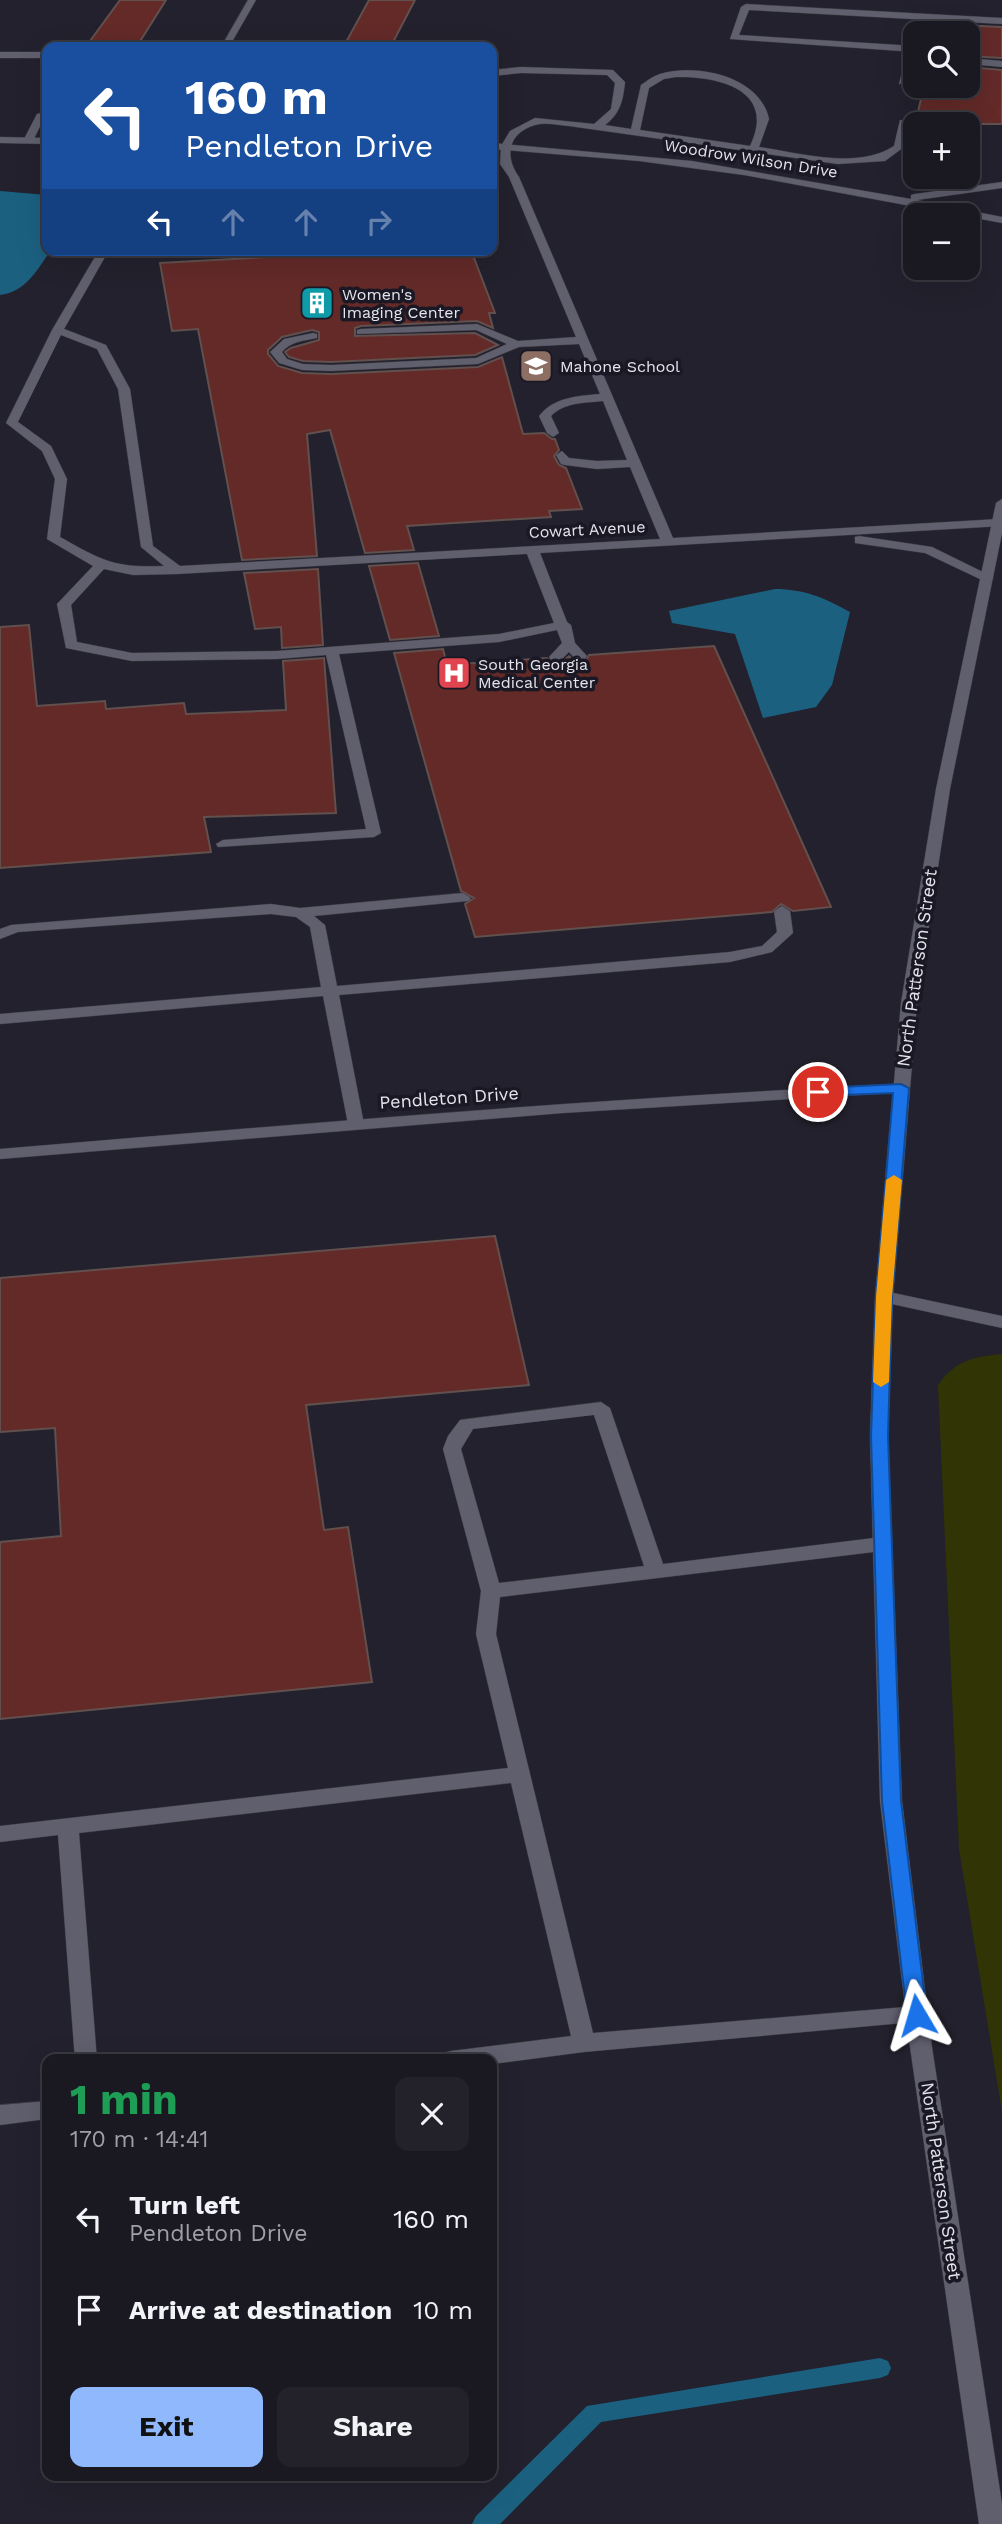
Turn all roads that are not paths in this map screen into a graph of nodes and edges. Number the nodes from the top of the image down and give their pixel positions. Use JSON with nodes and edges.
{"nodes":[{"id":1,"x":252,"y":0,"type":"edge"},
{"id":2,"x":817,"y":11,"type":"junction"},
{"id":3,"x":814,"y":21,"type":"dead end"},
{"id":4,"x":1002,"y":21,"type":"edge"},
{"id":5,"x":228,"y":42,"type":"edge"},
{"id":6,"x":903,"y":48,"type":"edge"},
{"id":7,"x":980,"y":53,"type":"edge"},
{"id":8,"x":1002,"y":54,"type":"edge"},
{"id":9,"x":0,"y":55,"type":"edge"},
{"id":10,"x":42,"y":55,"type":"edge"},
{"id":11,"x":980,"y":62,"type":"edge"},
{"id":12,"x":1002,"y":64,"type":"edge"},
{"id":13,"x":497,"y":72,"type":"edge"},
{"id":14,"x":42,"y":116,"type":"edge"},
{"id":15,"x":903,"y":121,"type":"dead end"},
{"id":16,"x":595,"y":127,"type":"junction"},
{"id":17,"x":635,"y":133,"type":"junction"},
{"id":18,"x":0,"y":140,"type":"edge"},
{"id":19,"x":28,"y":141,"type":"junction"},
{"id":20,"x":42,"y":141,"type":"edge"},
{"id":21,"x":497,"y":146,"type":"edge"},
{"id":22,"x":506,"y":146,"type":"junction"},
{"id":23,"x":752,"y":150,"type":"junction"},
{"id":24,"x":1002,"y":184,"type":"edge"},
{"id":25,"x":895,"y":198,"type":"junction"},
{"id":26,"x":1002,"y":220,"type":"edge"},
{"id":27,"x":101,"y":256,"type":"edge"},
{"id":28,"x":58,"y":330,"type":"junction"},
{"id":29,"x":361,"y":332,"type":"dead end"},
{"id":30,"x":313,"y":336,"type":"dead end"},
{"id":31,"x":583,"y":340,"type":"junction"},
{"id":32,"x":517,"y":344,"type":"junction"},
{"id":33,"x":493,"y":355,"type":"junction"},
{"id":34,"x":302,"y":367,"type":"junction"},
{"id":35,"x":450,"y":373,"type":"dead end"},
{"id":36,"x":396,"y":377,"type":"dead end"},
{"id":37,"x":607,"y":397,"type":"junction"},
{"id":38,"x":553,"y":433,"type":"dead end"},
{"id":39,"x":562,"y":455,"type":"dead end"},
{"id":40,"x":635,"y":463,"type":"junction"},
{"id":41,"x":1002,"y":503,"type":"edge"},
{"id":42,"x":999,"y":523,"type":"junction"},
{"id":43,"x":796,"y":535,"type":"junction"},
{"id":44,"x":668,"y":542,"type":"junction"},
{"id":45,"x":532,"y":550,"type":"junction"},
{"id":46,"x":101,"y":565,"type":"junction"},
{"id":47,"x":177,"y":570,"type":"junction"},
{"id":48,"x":987,"y":578,"type":"junction"},
{"id":49,"x":564,"y":625,"type":"junction"},
{"id":50,"x":569,"y":644,"type":"junction"},
{"id":51,"x":332,"y":651,"type":"junction"},
{"id":52,"x":580,"y":656,"type":"dead end"},
{"id":53,"x":556,"y":657,"type":"dead end"},
{"id":54,"x":223,"y":844,"type":"dead end"},
{"id":55,"x":463,"y":898,"type":"dead end"},
{"id":56,"x":782,"y":911,"type":"dead end"},
{"id":57,"x":300,"y":913,"type":"junction"},
{"id":58,"x":0,"y":933,"type":"edge"},
{"id":59,"x":330,"y":989,"type":"junction"},
{"id":60,"x":0,"y":1019,"type":"edge"},
{"id":61,"x":901,"y":1088,"type":"junction"},
{"id":62,"x":356,"y":1124,"type":"junction"},
{"id":63,"x":0,"y":1154,"type":"edge"},
{"id":64,"x":884,"y":1297,"type":"junction"},
{"id":65,"x":1002,"y":1322,"type":"edge"},
{"id":66,"x":882,"y":1544,"type":"junction"},
{"id":67,"x":655,"y":1570,"type":"junction"},
{"id":68,"x":491,"y":1591,"type":"junction"},
{"id":69,"x":520,"y":1774,"type":"junction"},
{"id":70,"x":68,"y":1826,"type":"junction"},
{"id":71,"x":0,"y":1834,"type":"edge"},
{"id":72,"x":917,"y":2015,"type":"junction"},
{"id":73,"x":584,"y":2043,"type":"junction"},
{"id":74,"x":86,"y":2054,"type":"edge"},
{"id":75,"x":497,"y":2054,"type":"edge"},
{"id":76,"x":42,"y":2111,"type":"edge"},
{"id":77,"x":0,"y":2115,"type":"edge"},
{"id":78,"x":992,"y":2524,"type":"edge"}],
"edges":[{"from":1,"to":5,"type":"main road"},
{"from":2,"to":3,"type":"main road"},
{"from":2,"to":4,"type":"main road"},
{"from":2,"to":6,"type":"main road"},
{"from":7,"to":8,"type":"main road"},
{"from":9,"to":10,"type":"main road"},
{"from":11,"to":12,"type":"main road"},
{"from":13,"to":16,"type":"main road"},
{"from":14,"to":19,"type":"main road"},
{"from":15,"to":23,"type":"main road"},
{"from":16,"to":17,"type":"main road"},
{"from":16,"to":22,"type":"main road"},
{"from":17,"to":23,"type":"main road"},
{"from":17,"to":23,"type":"main road"},
{"from":18,"to":19,"type":"main road"},
{"from":19,"to":20,"type":"main road"},
{"from":21,"to":22,"type":"main road","name":"Woodrow Wilson Drive"},
{"from":22,"to":25,"type":"main road","name":"Woodrow Wilson Drive"},
{"from":22,"to":31,"type":"main road"},
{"from":24,"to":25,"type":"main road"},
{"from":25,"to":26,"type":"main road","name":"Woodrow Wilson Drive"},
{"from":27,"to":28,"type":"main road"},
{"from":28,"to":46,"type":"main road"},
{"from":28,"to":47,"type":"main road"},
{"from":29,"to":32,"type":"main road"},
{"from":30,"to":34,"type":"main road"},
{"from":31,"to":32,"type":"main road"},
{"from":31,"to":37,"type":"main road"},
{"from":32,"to":33,"type":"main road"},
{"from":33,"to":34,"type":"main road"},
{"from":33,"to":35,"type":"main road"},
{"from":34,"to":36,"type":"main road"},
{"from":37,"to":38,"type":"main road"},
{"from":37,"to":40,"type":"main road"},
{"from":39,"to":40,"type":"main road"},
{"from":40,"to":44,"type":"main road"},
{"from":41,"to":42,"type":"main road","name":"North Patterson Street"},
{"from":42,"to":43,"type":"main road","name":"Cowart Avenue"},
{"from":42,"to":48,"type":"main road","name":"North Patterson Street"},
{"from":43,"to":44,"type":"main road","name":"Cowart Avenue"},
{"from":43,"to":48,"type":"main road"},
{"from":44,"to":45,"type":"main road","name":"Cowart Avenue"},
{"from":45,"to":47,"type":"main road","name":"Cowart Avenue"},
{"from":45,"to":49,"type":"main road"},
{"from":46,"to":47,"type":"main road","name":"Cowart Avenue"},
{"from":46,"to":51,"type":"main road"},
{"from":48,"to":61,"type":"main road","name":"North Patterson Street"},
{"from":49,"to":50,"type":"main road"},
{"from":49,"to":51,"type":"main road"},
{"from":50,"to":52,"type":"main road"},
{"from":50,"to":53,"type":"main road"},
{"from":51,"to":54,"type":"main road"},
{"from":55,"to":57,"type":"main road"},
{"from":56,"to":59,"type":"main road"},
{"from":57,"to":58,"type":"main road"},
{"from":57,"to":59,"type":"main road"},
{"from":59,"to":60,"type":"main road"},
{"from":59,"to":62,"type":"main road"},
{"from":61,"to":62,"type":"main road","name":"Pendleton Drive"},
{"from":61,"to":64,"type":"main road","name":"North Patterson Street"},
{"from":62,"to":63,"type":"main road","name":"Pendleton Drive"},
{"from":64,"to":65,"type":"main road"},
{"from":64,"to":66,"type":"main road","name":"North Patterson Street"},
{"from":66,"to":67,"type":"main road"},
{"from":66,"to":72,"type":"main road","name":"North Patterson Street"},
{"from":67,"to":68,"type":"main road"},
{"from":67,"to":68,"type":"main road"},
{"from":68,"to":69,"type":"main road"},
{"from":69,"to":70,"type":"main road"},
{"from":69,"to":73,"type":"main road"},
{"from":70,"to":71,"type":"main road"},
{"from":70,"to":74,"type":"main road"},
{"from":72,"to":73,"type":"main road"},
{"from":72,"to":78,"type":"main road","name":"North Patterson Street"},
{"from":73,"to":75,"type":"main road"},
{"from":76,"to":77,"type":"main road"}]}
